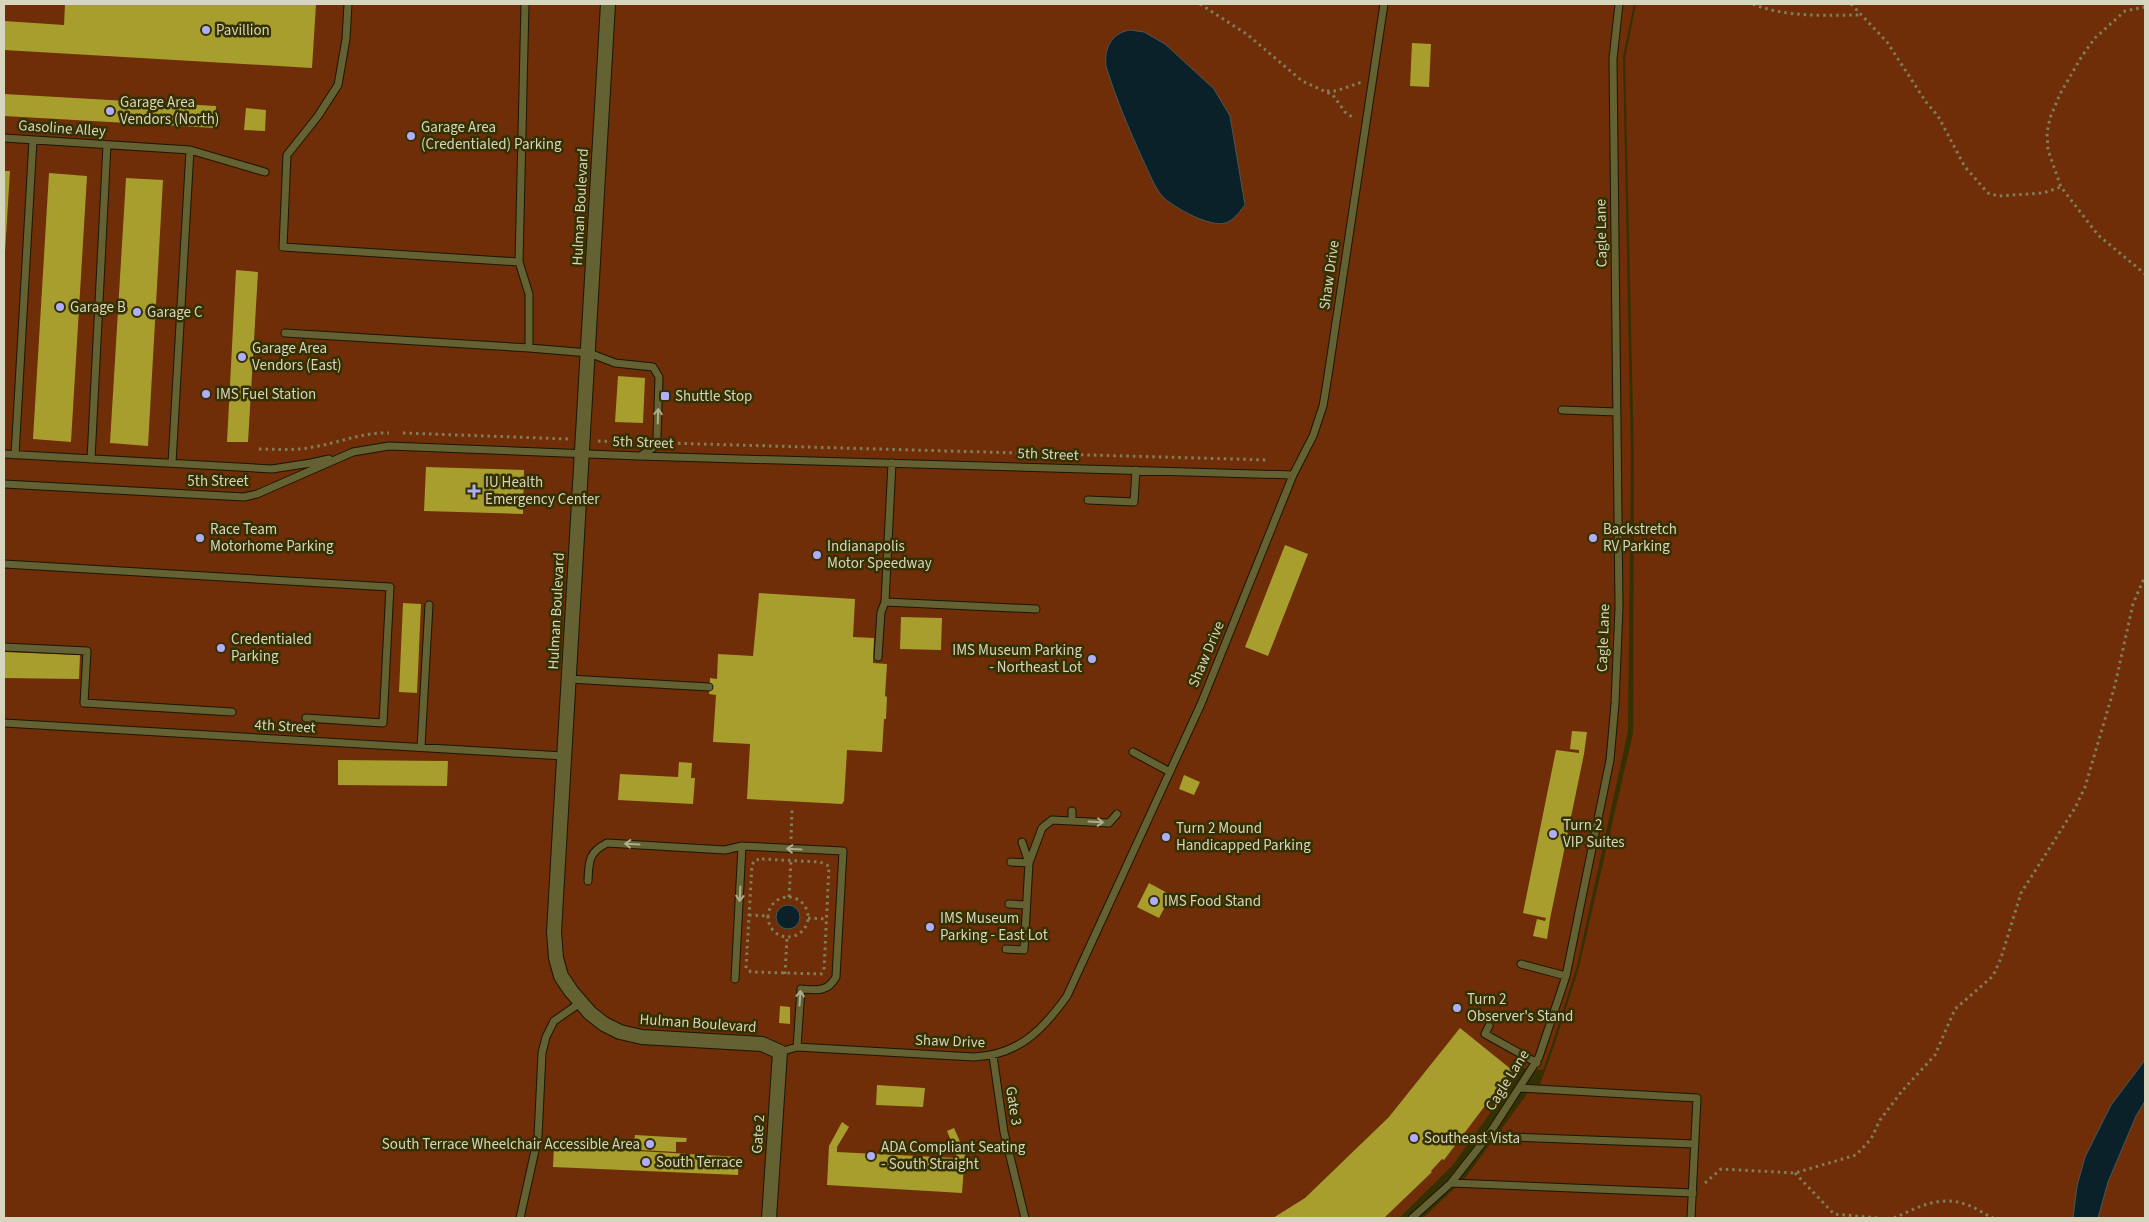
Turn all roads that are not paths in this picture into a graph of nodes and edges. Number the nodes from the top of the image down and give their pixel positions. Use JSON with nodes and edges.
{"nodes":[{"id":1,"x":348,"y":4,"type":"edge"},
{"id":2,"x":525,"y":4,"type":"edge"},
{"id":3,"x":608,"y":4,"type":"edge"},
{"id":4,"x":1384,"y":4,"type":"edge"},
{"id":5,"x":1619,"y":4,"type":"edge"},
{"id":6,"x":4,"y":138,"type":"edge"},
{"id":7,"x":33,"y":140,"type":"junction"},
{"id":8,"x":107,"y":144,"type":"junction"},
{"id":9,"x":190,"y":150,"type":"junction"},
{"id":10,"x":264,"y":172,"type":"dead end"},
{"id":11,"x":519,"y":262,"type":"junction"},
{"id":12,"x":285,"y":333,"type":"dead end"},
{"id":13,"x":529,"y":348,"type":"junction"},
{"id":14,"x":588,"y":352,"type":"junction"},
{"id":15,"x":1562,"y":410,"type":"dead end"},
{"id":16,"x":1617,"y":412,"type":"junction"},
{"id":17,"x":353,"y":452,"type":"junction"},
{"id":18,"x":582,"y":453,"type":"junction"},
{"id":19,"x":4,"y":454,"type":"edge"},
{"id":20,"x":15,"y":455,"type":"junction"},
{"id":21,"x":639,"y":456,"type":"junction"},
{"id":22,"x":91,"y":459,"type":"junction"},
{"id":23,"x":892,"y":463,"type":"junction"},
{"id":24,"x":172,"y":464,"type":"junction"},
{"id":25,"x":1136,"y":470,"type":"junction"},
{"id":26,"x":1292,"y":475,"type":"junction"},
{"id":27,"x":4,"y":484,"type":"edge"},
{"id":28,"x":1088,"y":500,"type":"dead end"},
{"id":29,"x":4,"y":564,"type":"edge"},
{"id":30,"x":884,"y":602,"type":"junction"},
{"id":31,"x":429,"y":605,"type":"dead end"},
{"id":32,"x":1036,"y":609,"type":"dead end"},
{"id":33,"x":4,"y":647,"type":"edge"},
{"id":34,"x":878,"y":657,"type":"dead end"},
{"id":35,"x":569,"y":679,"type":"junction"},
{"id":36,"x":709,"y":687,"type":"dead end"},
{"id":37,"x":232,"y":712,"type":"dead end"},
{"id":38,"x":306,"y":718,"type":"dead end"},
{"id":39,"x":4,"y":723,"type":"edge"},
{"id":40,"x":421,"y":747,"type":"junction"},
{"id":41,"x":1133,"y":752,"type":"dead end"},
{"id":42,"x":564,"y":756,"type":"junction"},
{"id":43,"x":1170,"y":772,"type":"junction"},
{"id":44,"x":1072,"y":811,"type":"dead end"},
{"id":45,"x":1117,"y":814,"type":"dead end"},
{"id":46,"x":1072,"y":821,"type":"junction"},
{"id":47,"x":1022,"y":842,"type":"dead end"},
{"id":48,"x":742,"y":846,"type":"junction"},
{"id":49,"x":1011,"y":862,"type":"dead end"},
{"id":50,"x":1029,"y":863,"type":"junction"},
{"id":51,"x":588,"y":881,"type":"dead end"},
{"id":52,"x":1009,"y":904,"type":"dead end"},
{"id":53,"x":1026,"y":905,"type":"junction"},
{"id":54,"x":1006,"y":949,"type":"dead end"},
{"id":55,"x":1521,"y":964,"type":"dead end"},
{"id":56,"x":1566,"y":976,"type":"junction"},
{"id":57,"x":735,"y":979,"type":"dead end"},
{"id":58,"x":580,"y":1002,"type":"junction"},
{"id":59,"x":1489,"y":1026,"type":"dead end"},
{"id":60,"x":797,"y":1047,"type":"junction"},
{"id":61,"x":780,"y":1052,"type":"junction"},
{"id":62,"x":993,"y":1056,"type":"junction"},
{"id":63,"x":1537,"y":1063,"type":"junction"},
{"id":64,"x":1520,"y":1088,"type":"junction"},
{"id":65,"x":1488,"y":1136,"type":"junction"},
{"id":66,"x":1695,"y":1144,"type":"junction"},
{"id":67,"x":1451,"y":1183,"type":"junction"},
{"id":68,"x":1693,"y":1193,"type":"junction"},
{"id":69,"x":520,"y":1218,"type":"edge"},
{"id":70,"x":770,"y":1218,"type":"edge"},
{"id":71,"x":1025,"y":1218,"type":"edge"},
{"id":72,"x":1412,"y":1218,"type":"edge"},
{"id":73,"x":1691,"y":1218,"type":"edge"}],
"edges":[{"from":1,"to":11,"type":"lane"},
{"from":2,"to":11,"type":"lane"},
{"from":3,"to":14,"type":"street","name":"Hulman Boulevard"},
{"from":4,"to":26,"type":"lane","name":"Shaw Drive"},
{"from":5,"to":16,"type":"lane","name":"Cagle Lane"},
{"from":6,"to":7,"type":"lane","name":"Gasoline Alley"},
{"from":7,"to":8,"type":"lane","name":"Gasoline Alley"},
{"from":7,"to":20,"type":"lane"},
{"from":8,"to":9,"type":"lane","name":"Gasoline Alley"},
{"from":8,"to":22,"type":"lane"},
{"from":9,"to":10,"type":"lane","name":"Gasoline Alley"},
{"from":9,"to":24,"type":"lane"},
{"from":11,"to":13,"type":"lane"},
{"from":12,"to":13,"type":"lane"},
{"from":13,"to":14,"type":"lane"},
{"from":14,"to":18,"type":"street","name":"Hulman Boulevard"},
{"from":21,"to":14,"type":"lane","one_way":true},
{"from":15,"to":16,"type":"lane"},
{"from":16,"to":56,"type":"lane","name":"Cagle Lane"},
{"from":17,"to":18,"type":"lane","name":"5th Street"},
{"from":17,"to":24,"type":"lane"},
{"from":17,"to":27,"type":"lane","name":"5th Street"},
{"from":18,"to":21,"type":"lane","name":"5th Street"},
{"from":18,"to":35,"type":"street","name":"Hulman Boulevard"},
{"from":19,"to":20,"type":"lane"},
{"from":20,"to":22,"type":"lane"},
{"from":21,"to":23,"type":"lane","name":"5th Street"},
{"from":22,"to":24,"type":"lane"},
{"from":23,"to":25,"type":"lane","name":"5th Street"},
{"from":23,"to":30,"type":"lane"},
{"from":25,"to":26,"type":"lane","name":"5th Street"},
{"from":25,"to":28,"type":"lane"},
{"from":26,"to":43,"type":"lane","name":"Shaw Drive"},
{"from":29,"to":38,"type":"lane"},
{"from":30,"to":32,"type":"lane"},
{"from":30,"to":34,"type":"lane"},
{"from":31,"to":40,"type":"lane"},
{"from":33,"to":37,"type":"lane"},
{"from":35,"to":36,"type":"lane"},
{"from":35,"to":42,"type":"street","name":"Hulman Boulevard"},
{"from":39,"to":40,"type":"lane","name":"4th Street"},
{"from":40,"to":42,"type":"lane","name":"4th Street"},
{"from":41,"to":43,"type":"lane"},
{"from":42,"to":58,"type":"street","name":"Hulman Boulevard"},
{"from":43,"to":62,"type":"lane","name":"Shaw Drive"},
{"from":44,"to":46,"type":"lane"},
{"from":46,"to":45,"type":"lane","one_way":true},
{"from":46,"to":50,"type":"lane"},
{"from":47,"to":50,"type":"lane"},
{"from":48,"to":51,"type":"lane","one_way":true},
{"from":48,"to":57,"type":"lane","one_way":true},
{"from":60,"to":48,"type":"lane","one_way":true},
{"from":49,"to":50,"type":"lane"},
{"from":50,"to":53,"type":"lane"},
{"from":52,"to":53,"type":"lane"},
{"from":53,"to":54,"type":"lane"},
{"from":55,"to":56,"type":"lane"},
{"from":56,"to":63,"type":"lane","name":"Cagle Lane"},
{"from":58,"to":61,"type":"street","name":"Hulman Boulevard"},
{"from":58,"to":69,"type":"lane"},
{"from":59,"to":63,"type":"lane"},
{"from":60,"to":61,"type":"lane","name":"Shaw Drive"},
{"from":60,"to":62,"type":"lane","name":"Shaw Drive"},
{"from":61,"to":70,"type":"street","name":"Gate 2"},
{"from":62,"to":71,"type":"lane","name":"Gate 3"},
{"from":63,"to":64,"type":"lane","name":"Cagle Lane"},
{"from":64,"to":65,"type":"lane","name":"Cagle Lane"},
{"from":64,"to":66,"type":"lane"},
{"from":65,"to":66,"type":"lane"},
{"from":65,"to":67,"type":"lane","name":"Cagle Lane"},
{"from":66,"to":68,"type":"lane"},
{"from":67,"to":68,"type":"lane"},
{"from":67,"to":72,"type":"lane","name":"Cagle Lane"},
{"from":68,"to":73,"type":"lane"}]}
